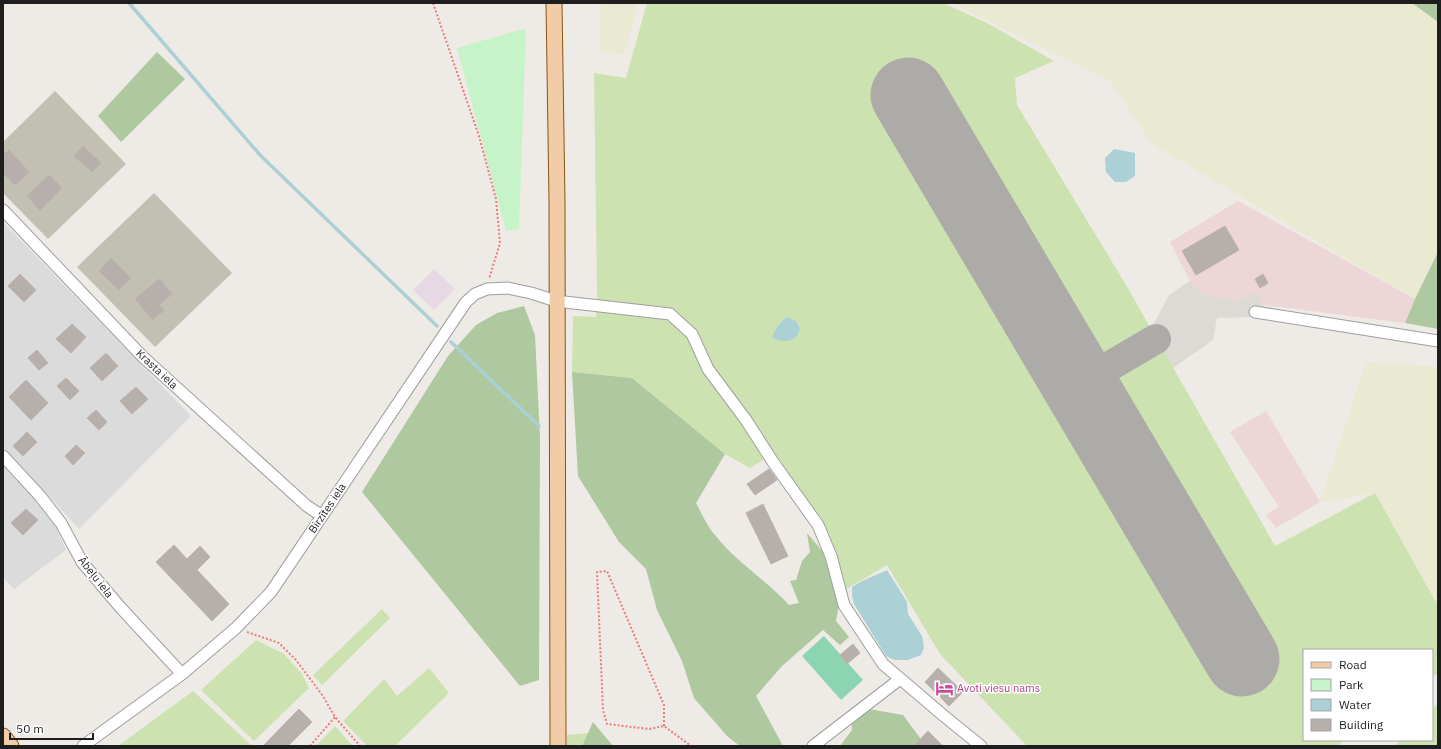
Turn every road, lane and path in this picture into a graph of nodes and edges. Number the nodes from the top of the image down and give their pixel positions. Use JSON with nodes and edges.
{"nodes":[{"id":1,"x":433,"y":3,"type":"edge"},
{"id":2,"x":554,"y":3,"type":"edge"},
{"id":3,"x":3,"y":210,"type":"edge"},
{"id":4,"x":487,"y":290,"type":"junction"},
{"id":5,"x":556,"y":301,"type":"junction"},
{"id":6,"x":1255,"y":312,"type":"dead end"},
{"id":7,"x":1438,"y":340,"type":"edge"},
{"id":8,"x":3,"y":456,"type":"edge"},
{"id":9,"x":322,"y":516,"type":"junction"},
{"id":10,"x":236,"y":628,"type":"junction"},
{"id":11,"x":182,"y":674,"type":"junction"},
{"id":12,"x":900,"y":679,"type":"junction"},
{"id":13,"x":335,"y":717,"type":"junction"},
{"id":14,"x":664,"y":726,"type":"junction"},
{"id":15,"x":3,"y":736,"type":"edge"},
{"id":16,"x":11,"y":746,"type":"edge"},
{"id":17,"x":82,"y":746,"type":"edge"},
{"id":18,"x":310,"y":746,"type":"edge"},
{"id":19,"x":360,"y":746,"type":"edge"},
{"id":20,"x":558,"y":746,"type":"edge"},
{"id":21,"x":691,"y":746,"type":"edge"},
{"id":22,"x":813,"y":746,"type":"edge"},
{"id":23,"x":981,"y":746,"type":"edge"}],
"edges":[{"from":1,"to":4,"type":"path"},
{"from":2,"to":5,"type":"main road"},
{"from":3,"to":9,"type":"street","name":"Krasta iela"},
{"from":4,"to":5,"type":"street","name":"Birzītes iela"},
{"from":4,"to":9,"type":"street","name":"Birzītes iela"},
{"from":5,"to":12,"type":"street","name":"Birzītes iela"},
{"from":5,"to":20,"type":"main road"},
{"from":6,"to":7,"type":"street"},
{"from":8,"to":11,"type":"street","name":"Ābeļu iela"},
{"from":9,"to":10,"type":"street","name":"Birzītes iela"},
{"from":10,"to":11,"type":"street","name":"Birzītes iela"},
{"from":10,"to":13,"type":"path"},
{"from":11,"to":17,"type":"street","name":"Birzītes iela"},
{"from":12,"to":22,"type":"street"},
{"from":12,"to":23,"type":"street","name":"Birzītes iela"},
{"from":13,"to":18,"type":"path"},
{"from":13,"to":19,"type":"path"},
{"from":14,"to":14,"type":"path"},
{"from":14,"to":21,"type":"path"},
{"from":15,"to":16,"type":"main road"}]}
